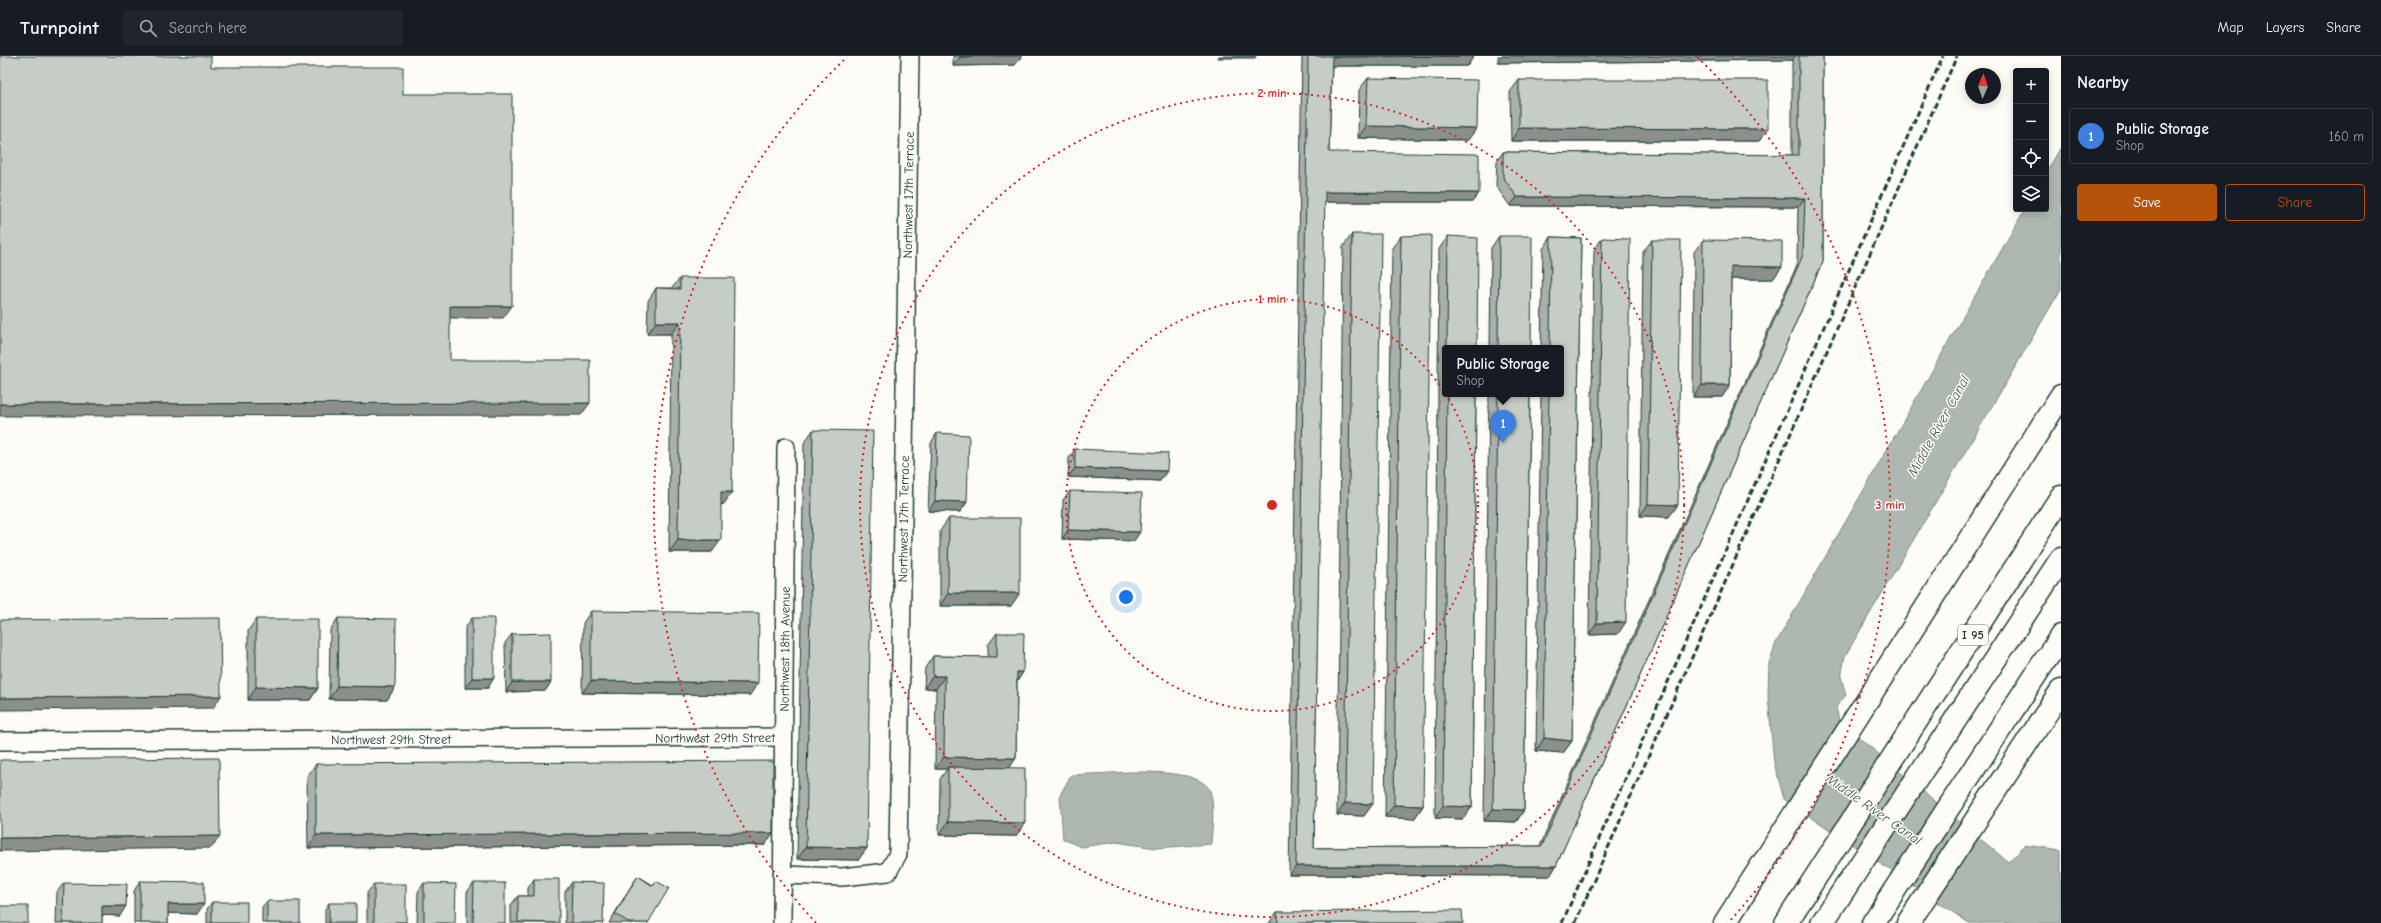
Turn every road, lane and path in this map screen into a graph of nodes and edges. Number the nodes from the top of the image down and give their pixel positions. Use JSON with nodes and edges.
{"nodes":[{"id":1,"x":910,"y":56,"type":"edge"},
{"id":2,"x":2061,"y":396,"type":"edge"},
{"id":3,"x":786,"y":447,"type":"dead end"},
{"id":4,"x":2061,"y":497,"type":"edge"},
{"id":5,"x":2061,"y":559,"type":"edge"},
{"id":6,"x":2061,"y":636,"type":"edge"},
{"id":7,"x":2061,"y":691,"type":"edge"},
{"id":8,"x":2061,"y":711,"type":"edge"},
{"id":9,"x":782,"y":736,"type":"junction"},
{"id":10,"x":0,"y":740,"type":"edge"},
{"id":11,"x":2026,"y":745,"type":"junction"},
{"id":12,"x":782,"y":875,"type":"junction"},
{"id":13,"x":782,"y":923,"type":"edge"},
{"id":14,"x":1725,"y":923,"type":"edge"},
{"id":15,"x":1786,"y":923,"type":"edge"},
{"id":16,"x":1822,"y":923,"type":"edge"},
{"id":17,"x":1873,"y":923,"type":"edge"},
{"id":18,"x":1908,"y":923,"type":"edge"}],
"edges":[{"from":1,"to":12,"type":"street","name":"Northwest 17th Terrace"},
{"from":2,"to":14,"type":"highway"},
{"from":3,"to":9,"type":"street","name":"Northwest 18th Avenue"},
{"from":4,"to":15,"type":"highway","number":"I 95"},
{"from":5,"to":16,"type":"highway"},
{"from":6,"to":17,"type":"highway"},
{"from":7,"to":11,"type":"highway"},
{"from":8,"to":11,"type":"highway"},
{"from":9,"to":10,"type":"street","name":"Northwest 29th Street"},
{"from":9,"to":12,"type":"street","name":"Northwest 18th Avenue"},
{"from":11,"to":18,"type":"highway"},
{"from":12,"to":13,"type":"street","name":"Northwest 18th Avenue"}]}
